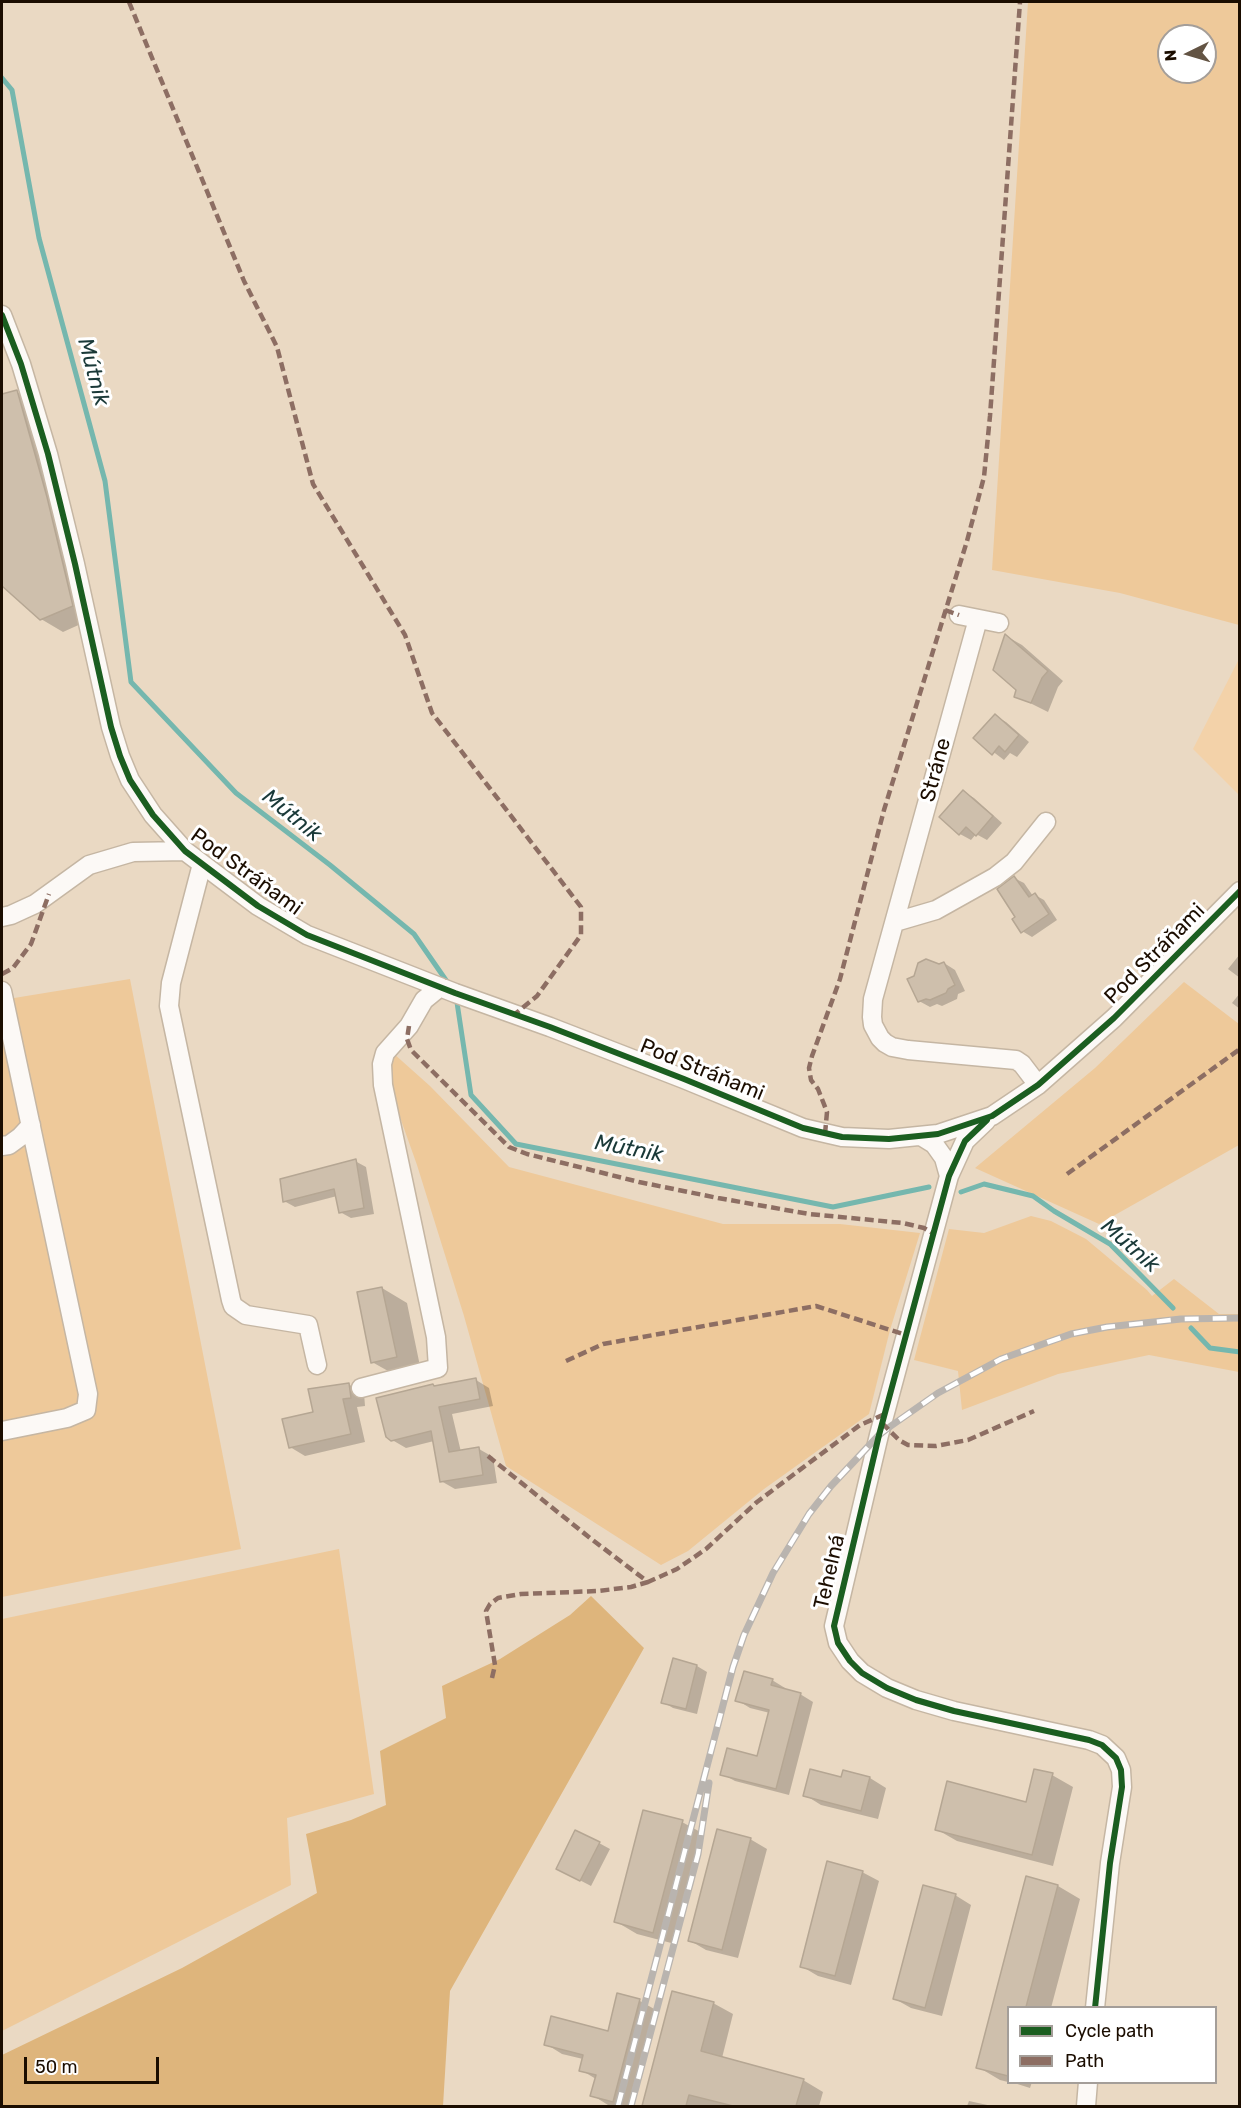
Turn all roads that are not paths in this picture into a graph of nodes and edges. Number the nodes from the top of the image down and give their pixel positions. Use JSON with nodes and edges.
{"nodes":[{"id":1,"x":2,"y":315,"type":"edge"},
{"id":2,"x":959,"y":615,"type":"dead end"},
{"id":3,"x":978,"y":619,"type":"junction"},
{"id":4,"x":999,"y":623,"type":"dead end"},
{"id":5,"x":1046,"y":822,"type":"dead end"},
{"id":6,"x":185,"y":851,"type":"junction"},
{"id":7,"x":202,"y":864,"type":"junction"},
{"id":8,"x":1239,"y":891,"type":"edge"},
{"id":9,"x":2,"y":917,"type":"edge"},
{"id":10,"x":895,"y":922,"type":"junction"},
{"id":11,"x":446,"y":990,"type":"junction"},
{"id":12,"x":2,"y":991,"type":"edge"},
{"id":13,"x":1038,"y":1084,"type":"junction"},
{"id":14,"x":992,"y":1116,"type":"junction"},
{"id":15,"x":31,"y":1125,"type":"junction"},
{"id":16,"x":921,"y":1136,"type":"junction"},
{"id":17,"x":2,"y":1146,"type":"edge"},
{"id":18,"x":949,"y":1176,"type":"junction"},
{"id":19,"x":317,"y":1365,"type":"dead end"},
{"id":20,"x":361,"y":1388,"type":"dead end"},
{"id":21,"x":2,"y":1431,"type":"edge"},
{"id":22,"x":1095,"y":2006,"type":"edge"},
{"id":23,"x":1088,"y":2084,"type":"edge"},
{"id":24,"x":1086,"y":2106,"type":"edge"}],
"edges":[{"from":1,"to":6,"type":"street","name":"Pod Stráňami"},
{"from":2,"to":3,"type":"street"},
{"from":3,"to":4,"type":"street"},
{"from":3,"to":10,"type":"street","name":"Stráne"},
{"from":5,"to":10,"type":"street"},
{"from":6,"to":7,"type":"street","name":"Pod Stráňami"},
{"from":6,"to":9,"type":"street"},
{"from":7,"to":11,"type":"street","name":"Pod Stráňami"},
{"from":7,"to":19,"type":"street"},
{"from":8,"to":13,"type":"street","name":"Pod Stráňami"},
{"from":10,"to":13,"type":"street","name":"Stráne"},
{"from":11,"to":16,"type":"street","name":"Pod Stráňami"},
{"from":11,"to":20,"type":"street"},
{"from":12,"to":15,"type":"street"},
{"from":13,"to":14,"type":"street","name":"Pod Stráňami"},
{"from":14,"to":16,"type":"street","name":"Pod Stráňami"},
{"from":14,"to":18,"type":"street","name":"Tehelná"},
{"from":15,"to":17,"type":"street"},
{"from":15,"to":21,"type":"street"},
{"from":16,"to":18,"type":"street"},
{"from":18,"to":22,"type":"street","name":"Tehelná"},
{"from":23,"to":24,"type":"street"}]}
